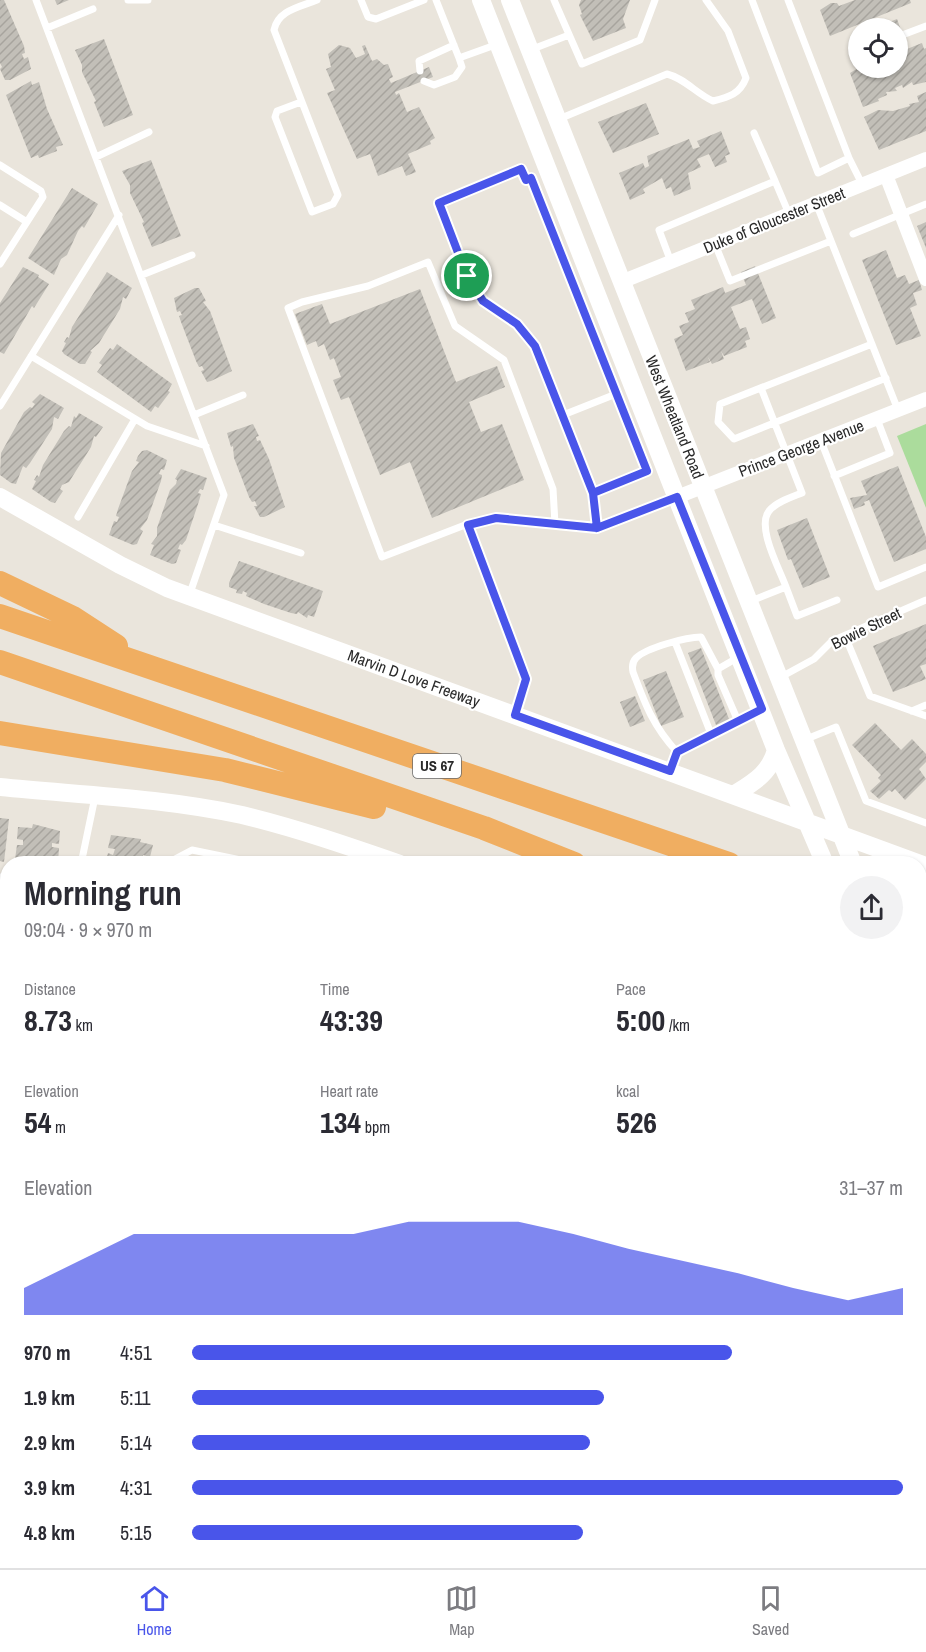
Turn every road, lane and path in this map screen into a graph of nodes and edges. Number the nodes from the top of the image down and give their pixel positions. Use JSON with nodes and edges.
{"nodes":[{"id":1,"x":36,"y":0,"type":"edge"},
{"id":2,"x":128,"y":0,"type":"edge"},
{"id":3,"x":148,"y":0,"type":"edge"},
{"id":4,"x":317,"y":0,"type":"edge"},
{"id":5,"x":361,"y":0,"type":"edge"},
{"id":6,"x":423,"y":0,"type":"edge"},
{"id":7,"x":436,"y":0,"type":"edge"},
{"id":8,"x":481,"y":0,"type":"edge"},
{"id":9,"x":510,"y":0,"type":"edge"},
{"id":10,"x":554,"y":0,"type":"edge"},
{"id":11,"x":654,"y":0,"type":"edge"},
{"id":12,"x":706,"y":0,"type":"edge"},
{"id":13,"x":752,"y":0,"type":"edge"},
{"id":14,"x":788,"y":0,"type":"edge"},
{"id":15,"x":93,"y":9,"type":"dead end"},
{"id":16,"x":926,"y":26,"type":"edge"},
{"id":17,"x":47,"y":28,"type":"junction"},
{"id":18,"x":908,"y":33,"type":"edge"},
{"id":19,"x":569,"y":35,"type":"junction"},
{"id":20,"x":498,"y":44,"type":"junction"},
{"id":21,"x":454,"y":45,"type":"junction"},
{"id":22,"x":530,"y":51,"type":"junction"},
{"id":23,"x":459,"y":58,"type":"junction"},
{"id":24,"x":420,"y":71,"type":"dead end"},
{"id":25,"x":424,"y":81,"type":"dead end"},
{"id":26,"x":301,"y":102,"type":"junction"},
{"id":27,"x":557,"y":120,"type":"junction"},
{"id":28,"x":149,"y":132,"type":"dead end"},
{"id":29,"x":754,"y":133,"type":"dead end"},
{"id":30,"x":566,"y":143,"type":"junction"},
{"id":31,"x":540,"y":153,"type":"junction"},
{"id":32,"x":96,"y":157,"type":"junction"},
{"id":33,"x":849,"y":158,"type":"junction"},
{"id":34,"x":926,"y":159,"type":"edge"},
{"id":35,"x":0,"y":165,"type":"edge"},
{"id":36,"x":886,"y":175,"type":"junction"},
{"id":37,"x":775,"y":181,"type":"junction"},
{"id":38,"x":862,"y":184,"type":"junction"},
{"id":39,"x":816,"y":203,"type":"junction"},
{"id":40,"x":926,"y":204,"type":"edge"},
{"id":41,"x":0,"y":205,"type":"edge"},
{"id":42,"x":789,"y":214,"type":"junction"},
{"id":43,"x":901,"y":214,"type":"junction"},
{"id":44,"x":119,"y":215,"type":"junction"},
{"id":45,"x":27,"y":222,"type":"junction"},
{"id":46,"x":853,"y":234,"type":"dead end"},
{"id":47,"x":831,"y":241,"type":"junction"},
{"id":48,"x":715,"y":244,"type":"junction"},
{"id":49,"x":192,"y":255,"type":"dead end"},
{"id":50,"x":671,"y":262,"type":"junction"},
{"id":51,"x":0,"y":264,"type":"edge"},
{"id":52,"x":142,"y":275,"type":"junction"},
{"id":53,"x":926,"y":279,"type":"edge"},
{"id":54,"x":621,"y":282,"type":"junction"},
{"id":55,"x":872,"y":344,"type":"junction"},
{"id":56,"x":31,"y":356,"type":"junction"},
{"id":57,"x":886,"y":378,"type":"junction"},
{"id":58,"x":761,"y":388,"type":"junction"},
{"id":59,"x":616,"y":394,"type":"junction"},
{"id":60,"x":243,"y":395,"type":"dead end"},
{"id":61,"x":926,"y":399,"type":"edge"},
{"id":62,"x":0,"y":406,"type":"edge"},
{"id":63,"x":899,"y":410,"type":"junction"},
{"id":64,"x":194,"y":415,"type":"junction"},
{"id":65,"x":563,"y":415,"type":"junction"},
{"id":66,"x":135,"y":419,"type":"junction"},
{"id":67,"x":877,"y":419,"type":"junction"},
{"id":68,"x":775,"y":422,"type":"junction"},
{"id":69,"x":821,"y":441,"type":"junction"},
{"id":70,"x":206,"y":446,"type":"junction"},
{"id":71,"x":787,"y":453,"type":"junction"},
{"id":72,"x":834,"y":476,"type":"junction"},
{"id":73,"x":702,"y":486,"type":"junction"},
{"id":74,"x":593,"y":493,"type":"junction"},
{"id":75,"x":0,"y":497,"type":"edge"},
{"id":76,"x":677,"y":497,"type":"junction"},
{"id":77,"x":78,"y":518,"type":"dead end"},
{"id":78,"x":555,"y":524,"type":"junction"},
{"id":79,"x":214,"y":525,"type":"junction"},
{"id":80,"x":468,"y":525,"type":"junction"},
{"id":81,"x":597,"y":528,"type":"junction"},
{"id":82,"x":301,"y":553,"type":"dead end"},
{"id":83,"x":926,"y":567,"type":"edge"},
{"id":84,"x":0,"y":583,"type":"edge"},
{"id":85,"x":786,"y":587,"type":"junction"},
{"id":86,"x":189,"y":596,"type":"junction"},
{"id":87,"x":837,"y":600,"type":"dead end"},
{"id":88,"x":926,"y":600,"type":"edge"},
{"id":89,"x":748,"y":602,"type":"junction"},
{"id":90,"x":719,"y":603,"type":"junction"},
{"id":91,"x":0,"y":616,"type":"edge"},
{"id":92,"x":845,"y":636,"type":"junction"},
{"id":93,"x":675,"y":642,"type":"junction"},
{"id":94,"x":740,"y":656,"type":"junction"},
{"id":95,"x":0,"y":663,"type":"edge"},
{"id":96,"x":146,"y":666,"type":"junction"},
{"id":97,"x":718,"y":669,"type":"junction"},
{"id":98,"x":779,"y":679,"type":"junction"},
{"id":99,"x":926,"y":705,"type":"edge"},
{"id":100,"x":762,"y":709,"type":"junction"},
{"id":101,"x":912,"y":711,"type":"junction"},
{"id":102,"x":515,"y":715,"type":"junction"},
{"id":103,"x":926,"y":716,"type":"edge"},
{"id":104,"x":738,"y":721,"type":"junction"},
{"id":105,"x":0,"y":733,"type":"edge"},
{"id":106,"x":711,"y":734,"type":"junction"},
{"id":107,"x":803,"y":740,"type":"junction"},
{"id":108,"x":777,"y":750,"type":"junction"},
{"id":109,"x":677,"y":752,"type":"junction"},
{"id":110,"x":670,"y":771,"type":"junction"},
{"id":111,"x":0,"y":787,"type":"edge"},
{"id":112,"x":735,"y":794,"type":"junction"},
{"id":113,"x":95,"y":797,"type":"junction"},
{"id":114,"x":807,"y":823,"type":"junction"},
{"id":115,"x":926,"y":823,"type":"edge"},
{"id":116,"x":841,"y":834,"type":"junction"},
{"id":117,"x":83,"y":856,"type":"edge"},
{"id":118,"x":181,"y":856,"type":"edge"},
{"id":119,"x":222,"y":856,"type":"edge"},
{"id":120,"x":376,"y":856,"type":"edge"},
{"id":121,"x":543,"y":856,"type":"edge"},
{"id":122,"x":552,"y":856,"type":"edge"},
{"id":123,"x":705,"y":856,"type":"edge"},
{"id":124,"x":821,"y":856,"type":"edge"},
{"id":125,"x":850,"y":856,"type":"edge"},
{"id":126,"x":899,"y":856,"type":"edge"}],
"edges":[{"from":1,"to":17,"type":"lane"},
{"from":2,"to":3,"type":"lane"},
{"from":4,"to":26,"type":"lane"},
{"from":5,"to":6,"type":"lane"},
{"from":7,"to":21,"type":"lane"},
{"from":8,"to":20,"type":"main road","name":"West Wheatland Road"},
{"from":9,"to":22,"type":"main road","name":"West Wheatland Road"},
{"from":10,"to":19,"type":"lane"},
{"from":11,"to":19,"type":"lane"},
{"from":12,"to":27,"type":"lane"},
{"from":13,"to":33,"type":"lane"},
{"from":14,"to":33,"type":"lane"},
{"from":15,"to":17,"type":"lane"},
{"from":16,"to":18,"type":"lane"},
{"from":17,"to":32,"type":"lane"},
{"from":19,"to":22,"type":"lane"},
{"from":20,"to":23,"type":"lane"},
{"from":20,"to":31,"type":"main road","name":"West Wheatland Road"},
{"from":21,"to":23,"type":"lane"},
{"from":21,"to":24,"type":"lane"},
{"from":22,"to":27,"type":"main road","name":"West Wheatland Road"},
{"from":23,"to":25,"type":"lane"},
{"from":26,"to":26,"type":"lane"},
{"from":27,"to":30,"type":"main road","name":"West Wheatland Road"},
{"from":28,"to":32,"type":"lane"},
{"from":29,"to":37,"type":"lane"},
{"from":30,"to":31,"type":"main road"},
{"from":30,"to":54,"type":"main road","name":"West Wheatland Road"},
{"from":31,"to":76,"type":"main road","name":"West Wheatland Road"},
{"from":32,"to":44,"type":"lane"},
{"from":33,"to":38,"type":"lane"},
{"from":34,"to":36,"type":"street","name":"Duke of Gloucester Street"},
{"from":35,"to":45,"type":"lane"},
{"from":36,"to":38,"type":"street","name":"Duke of Gloucester Street"},
{"from":36,"to":43,"type":"street"},
{"from":37,"to":42,"type":"lane"},
{"from":37,"to":50,"type":"lane"},
{"from":38,"to":39,"type":"street","name":"Duke of Gloucester Street"},
{"from":39,"to":42,"type":"street","name":"Duke of Gloucester Street"},
{"from":39,"to":47,"type":"lane"},
{"from":40,"to":43,"type":"lane"},
{"from":41,"to":45,"type":"lane"},
{"from":42,"to":48,"type":"street","name":"Duke of Gloucester Street"},
{"from":43,"to":46,"type":"lane"},
{"from":43,"to":53,"type":"street"},
{"from":44,"to":52,"type":"lane"},
{"from":44,"to":56,"type":"lane"},
{"from":45,"to":51,"type":"lane"},
{"from":47,"to":48,"type":"lane"},
{"from":47,"to":55,"type":"lane"},
{"from":48,"to":50,"type":"street","name":"Duke of Gloucester Street"},
{"from":49,"to":52,"type":"lane"},
{"from":50,"to":54,"type":"street","name":"Duke of Gloucester Street"},
{"from":52,"to":64,"type":"lane"},
{"from":54,"to":73,"type":"main road","name":"West Wheatland Road"},
{"from":55,"to":57,"type":"lane"},
{"from":55,"to":58,"type":"lane"},
{"from":56,"to":62,"type":"lane"},
{"from":56,"to":66,"type":"lane"},
{"from":57,"to":63,"type":"lane"},
{"from":57,"to":68,"type":"lane"},
{"from":58,"to":68,"type":"lane"},
{"from":58,"to":68,"type":"lane"},
{"from":59,"to":65,"type":"lane"},
{"from":59,"to":65,"type":"lane"},
{"from":59,"to":74,"type":"lane"},
{"from":60,"to":64,"type":"lane"},
{"from":61,"to":63,"type":"street","name":"Prince George Avenue"},
{"from":63,"to":67,"type":"street","name":"Prince George Avenue"},
{"from":64,"to":70,"type":"lane"},
{"from":65,"to":74,"type":"lane"},
{"from":66,"to":70,"type":"lane"},
{"from":66,"to":77,"type":"lane"},
{"from":67,"to":69,"type":"street","name":"Prince George Avenue"},
{"from":67,"to":72,"type":"lane"},
{"from":68,"to":71,"type":"lane"},
{"from":69,"to":71,"type":"street","name":"Prince George Avenue"},
{"from":69,"to":72,"type":"lane"},
{"from":70,"to":79,"type":"lane"},
{"from":71,"to":73,"type":"street","name":"Prince George Avenue"},
{"from":71,"to":85,"type":"lane"},
{"from":72,"to":83,"type":"lane"},
{"from":73,"to":76,"type":"street","name":"Prince George Avenue"},
{"from":73,"to":89,"type":"main road","name":"West Wheatland Road"},
{"from":74,"to":81,"type":"lane"},
{"from":75,"to":86,"type":"main road","name":"Marvin D Love Freeway"},
{"from":76,"to":81,"type":"lane"},
{"from":76,"to":90,"type":"main road","name":"West Wheatland Road"},
{"from":78,"to":80,"type":"lane"},
{"from":78,"to":80,"type":"lane"},
{"from":78,"to":81,"type":"lane"},
{"from":79,"to":82,"type":"lane"},
{"from":79,"to":86,"type":"lane"},
{"from":80,"to":102,"type":"lane"},
{"from":84,"to":96,"type":"highway"},
{"from":85,"to":87,"type":"lane"},
{"from":85,"to":89,"type":"lane"},
{"from":86,"to":102,"type":"main road","name":"Marvin D Love Freeway"},
{"from":88,"to":92,"type":"lane","name":"Bowie Street"},
{"from":89,"to":98,"type":"main road","name":"West Wheatland Road"},
{"from":90,"to":94,"type":"main road","name":"West Wheatland Road"},
{"from":90,"to":98,"type":"main road"},
{"from":91,"to":96,"type":"highway","number":"US 67"},
{"from":92,"to":98,"type":"lane","name":"Bowie Street"},
{"from":92,"to":101,"type":"lane"},
{"from":93,"to":97,"type":"lane"},
{"from":93,"to":106,"type":"lane"},
{"from":93,"to":109,"type":"lane"},
{"from":94,"to":97,"type":"lane"},
{"from":94,"to":100,"type":"main road","name":"West Wheatland Road"},
{"from":95,"to":122,"type":"highway","number":"US 67"},
{"from":96,"to":123,"type":"highway","number":"US 67"},
{"from":97,"to":104,"type":"lane"},
{"from":98,"to":107,"type":"main road","name":"West Wheatland Road"},
{"from":99,"to":101,"type":"lane"},
{"from":100,"to":104,"type":"lane"},
{"from":100,"to":108,"type":"main road","name":"West Wheatland Road"},
{"from":101,"to":103,"type":"lane"},
{"from":102,"to":110,"type":"main road","name":"Marvin D Love Freeway"},
{"from":104,"to":106,"type":"lane"},
{"from":105,"to":121,"type":"highway"},
{"from":106,"to":109,"type":"lane"},
{"from":107,"to":115,"type":"lane"},
{"from":107,"to":116,"type":"main road","name":"West Wheatland Road"},
{"from":108,"to":112,"type":"main road"},
{"from":108,"to":114,"type":"main road","name":"West Wheatland Road"},
{"from":109,"to":110,"type":"lane"},
{"from":110,"to":112,"type":"main road","name":"Marvin D Love Freeway"},
{"from":111,"to":113,"type":"main road"},
{"from":112,"to":114,"type":"main road","name":"Marvin D Love Freeway"},
{"from":113,"to":117,"type":"lane"},
{"from":113,"to":120,"type":"main road"},
{"from":114,"to":116,"type":"main road","name":"Marvin D Love Freeway"},
{"from":114,"to":124,"type":"main road","name":"West Wheatland Road"},
{"from":116,"to":125,"type":"main road","name":"West Wheatland Road"},
{"from":116,"to":126,"type":"main road","name":"Marvin D Love Freeway"},
{"from":118,"to":119,"type":"lane"}]}
